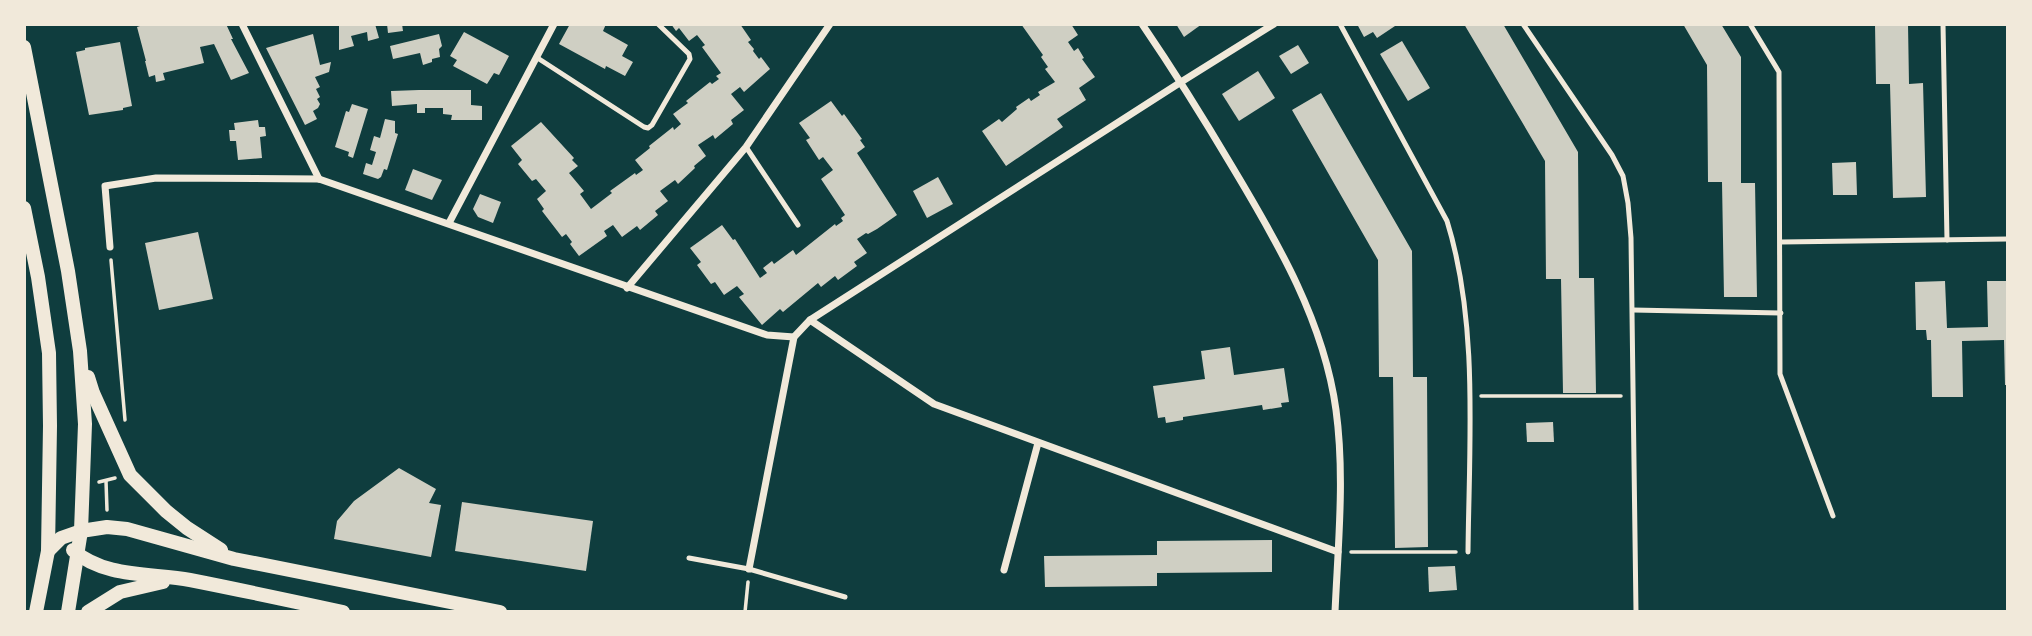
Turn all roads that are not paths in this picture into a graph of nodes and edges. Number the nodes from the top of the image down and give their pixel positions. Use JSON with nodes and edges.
{"nodes":[{"id":1,"x":242,"y":24,"type":"edge"},
{"id":2,"x":554,"y":24,"type":"edge"},
{"id":3,"x":658,"y":24,"type":"edge"},
{"id":4,"x":1142,"y":24,"type":"edge"},
{"id":5,"x":1274,"y":24,"type":"edge"},
{"id":6,"x":1340,"y":24,"type":"edge"},
{"id":7,"x":1524,"y":24,"type":"edge"},
{"id":8,"x":1750,"y":24,"type":"edge"},
{"id":9,"x":1943,"y":24,"type":"edge"},
{"id":10,"x":825,"y":26,"type":"edge"},
{"id":11,"x":24,"y":47,"type":"edge"},
{"id":12,"x":536,"y":57,"type":"junction"},
{"id":13,"x":1181,"y":82,"type":"junction"},
{"id":14,"x":746,"y":147,"type":"junction"},
{"id":15,"x":319,"y":179,"type":"junction"},
{"id":16,"x":24,"y":208,"type":"edge"},
{"id":17,"x":449,"y":223,"type":"junction"},
{"id":18,"x":799,"y":225,"type":"dead end"},
{"id":19,"x":2007,"y":239,"type":"edge"},
{"id":20,"x":1947,"y":240,"type":"junction"},
{"id":21,"x":1781,"y":242,"type":"junction"},
{"id":22,"x":110,"y":247,"type":"road end"},
{"id":23,"x":627,"y":288,"type":"junction"},
{"id":24,"x":1633,"y":310,"type":"junction"},
{"id":25,"x":1781,"y":313,"type":"junction"},
{"id":26,"x":810,"y":320,"type":"junction"},
{"id":27,"x":794,"y":337,"type":"junction"},
{"id":28,"x":80,"y":351,"type":"junction"},
{"id":29,"x":1038,"y":443,"type":"junction"},
{"id":30,"x":49,"y":496,"type":"junction"},
{"id":31,"x":1833,"y":516,"type":"dead end"},
{"id":32,"x":81,"y":531,"type":"junction"},
{"id":33,"x":61,"y":538,"type":"junction"},
{"id":34,"x":48,"y":551,"type":"junction"},
{"id":35,"x":1338,"y":552,"type":"junction"},
{"id":36,"x":1468,"y":552,"type":"road end"},
{"id":37,"x":78,"y":555,"type":"junction"},
{"id":38,"x":689,"y":558,"type":"dead end"},
{"id":39,"x":234,"y":559,"type":"junction"},
{"id":40,"x":749,"y":569,"type":"junction"},
{"id":41,"x":1004,"y":570,"type":"dead end"},
{"id":42,"x":187,"y":580,"type":"junction"},
{"id":43,"x":845,"y":597,"type":"dead end"},
{"id":44,"x":36,"y":611,"type":"edge"},
{"id":45,"x":68,"y":611,"type":"edge"},
{"id":46,"x":88,"y":611,"type":"edge"},
{"id":47,"x":343,"y":611,"type":"edge"},
{"id":48,"x":500,"y":611,"type":"edge"},
{"id":49,"x":1335,"y":611,"type":"edge"},
{"id":50,"x":1636,"y":611,"type":"edge"}],
"edges":[{"from":1,"to":15,"type":"street"},
{"from":2,"to":12,"type":"street"},
{"from":3,"to":12,"type":"lane"},
{"from":4,"to":13,"type":"street"},
{"from":5,"to":13,"type":"street"},
{"from":6,"to":36,"type":"lane"},
{"from":7,"to":24,"type":"lane"},
{"from":8,"to":21,"type":"lane"},
{"from":9,"to":20,"type":"lane"},
{"from":10,"to":14,"type":"street"},
{"from":11,"to":28,"type":"main road"},
{"from":12,"to":17,"type":"street"},
{"from":13,"to":26,"type":"street"},
{"from":13,"to":35,"type":"street"},
{"from":14,"to":18,"type":"lane"},
{"from":14,"to":23,"type":"street"},
{"from":15,"to":17,"type":"street"},
{"from":15,"to":22,"type":"street"},
{"from":16,"to":30,"type":"main road"},
{"from":17,"to":23,"type":"street"},
{"from":19,"to":20,"type":"lane"},
{"from":20,"to":21,"type":"lane"},
{"from":21,"to":25,"type":"lane"},
{"from":23,"to":27,"type":"street"},
{"from":24,"to":25,"type":"lane"},
{"from":24,"to":50,"type":"lane"},
{"from":25,"to":31,"type":"lane"},
{"from":26,"to":27,"type":"street"},
{"from":26,"to":29,"type":"street"},
{"from":27,"to":40,"type":"street"},
{"from":28,"to":32,"type":"main road"},
{"from":28,"to":39,"type":"main road"},
{"from":29,"to":35,"type":"street"},
{"from":29,"to":41,"type":"street"},
{"from":30,"to":33,"type":"main road"},
{"from":30,"to":34,"type":"main road"},
{"from":32,"to":33,"type":"main road"},
{"from":32,"to":37,"type":"main road"},
{"from":32,"to":39,"type":"main road"},
{"from":33,"to":34,"type":"main road"},
{"from":33,"to":37,"type":"main road"},
{"from":34,"to":44,"type":"main road"},
{"from":35,"to":49,"type":"street"},
{"from":37,"to":42,"type":"main road"},
{"from":37,"to":45,"type":"main road"},
{"from":38,"to":40,"type":"lane"},
{"from":39,"to":48,"type":"main road"},
{"from":40,"to":43,"type":"lane"},
{"from":42,"to":46,"type":"main road"},
{"from":42,"to":47,"type":"main road"}]}
